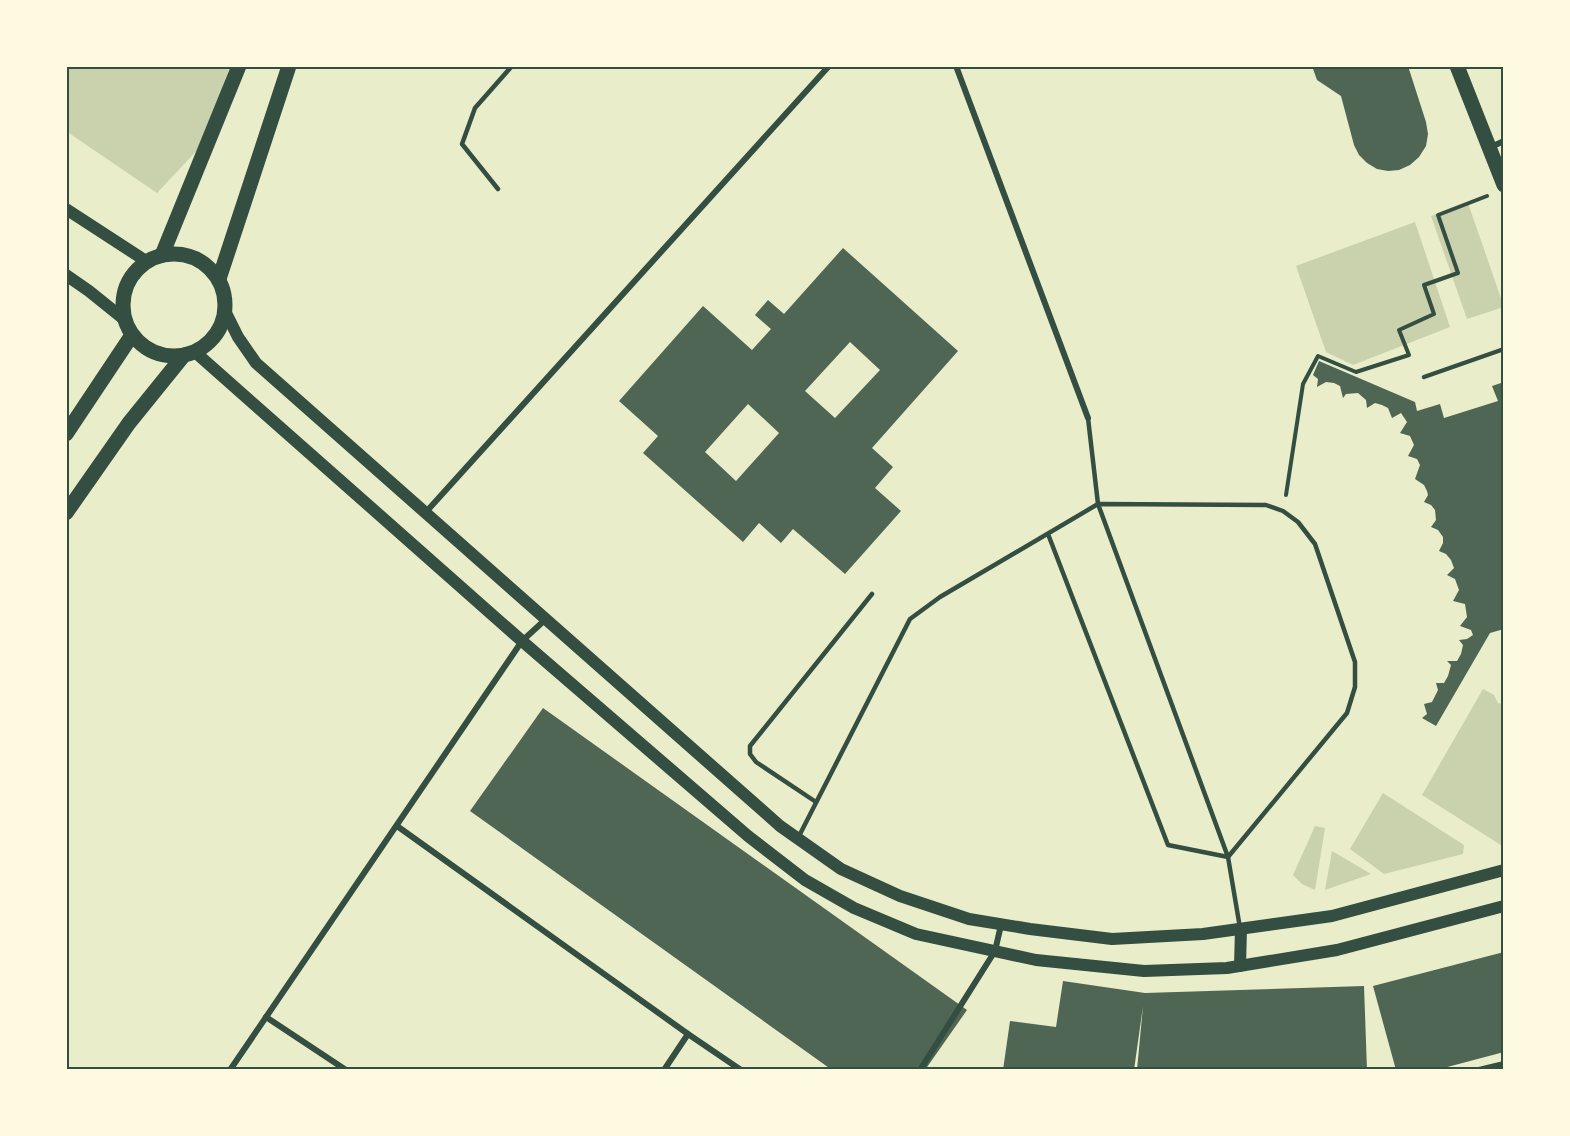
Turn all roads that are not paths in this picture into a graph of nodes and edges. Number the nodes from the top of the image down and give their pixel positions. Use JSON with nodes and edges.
{"nodes":[{"id":1,"x":238,"y":66,"type":"edge"},
{"id":2,"x":289,"y":66,"type":"edge"},
{"id":3,"x":512,"y":66,"type":"edge"},
{"id":4,"x":829,"y":66,"type":"edge"},
{"id":5,"x":956,"y":66,"type":"edge"},
{"id":6,"x":1457,"y":66,"type":"edge"},
{"id":7,"x":1497,"y":144,"type":"edge"},
{"id":8,"x":1504,"y":185,"type":"edge"},
{"id":9,"x":498,"y":189,"type":"dead end"},
{"id":10,"x":66,"y":209,"type":"edge"},
{"id":11,"x":162,"y":255,"type":"junction"},
{"id":12,"x":146,"y":261,"type":"junction"},
{"id":13,"x":66,"y":275,"type":"edge"},
{"id":14,"x":219,"y":279,"type":"junction"},
{"id":15,"x":225,"y":311,"type":"junction"},
{"id":16,"x":125,"y":320,"type":"junction"},
{"id":17,"x":132,"y":335,"type":"junction"},
{"id":18,"x":1504,"y":349,"type":"edge"},
{"id":19,"x":190,"y":354,"type":"junction"},
{"id":20,"x":1424,"y":377,"type":"dead end"},
{"id":21,"x":1088,"y":418,"type":"joint"},
{"id":22,"x":66,"y":434,"type":"edge"},
{"id":23,"x":1098,"y":504,"type":"junction"},
{"id":24,"x":426,"y":512,"type":"junction"},
{"id":25,"x":66,"y":513,"type":"edge"},
{"id":26,"x":1048,"y":534,"type":"junction"},
{"id":27,"x":872,"y":594,"type":"dead end"},
{"id":28,"x":546,"y":619,"type":"junction"},
{"id":29,"x":522,"y":641,"type":"junction"},
{"id":30,"x":816,"y":802,"type":"junction"},
{"id":31,"x":397,"y":826,"type":"junction"},
{"id":32,"x":798,"y":838,"type":"junction"},
{"id":33,"x":1228,"y":857,"type":"junction"},
{"id":34,"x":1504,"y":870,"type":"edge"},
{"id":35,"x":1504,"y":906,"type":"edge"},
{"id":36,"x":1001,"y":924,"type":"junction"},
{"id":37,"x":1241,"y":929,"type":"junction"},
{"id":38,"x":995,"y":951,"type":"junction"},
{"id":39,"x":1240,"y":966,"type":"junction"},
{"id":40,"x":266,"y":1017,"type":"junction"},
{"id":41,"x":688,"y":1034,"type":"junction"},
{"id":42,"x":1504,"y":1064,"type":"edge"},
{"id":43,"x":230,"y":1070,"type":"edge"},
{"id":44,"x":346,"y":1070,"type":"edge"},
{"id":45,"x":664,"y":1070,"type":"edge"},
{"id":46,"x":741,"y":1070,"type":"edge"},
{"id":47,"x":921,"y":1070,"type":"edge"},
{"id":48,"x":1479,"y":1070,"type":"edge"}],
"edges":[{"from":1,"to":11,"type":"main road"},
{"from":2,"to":14,"type":"main road"},
{"from":3,"to":9,"type":"lane"},
{"from":4,"to":24,"type":"street"},
{"from":5,"to":21,"type":"street"},
{"from":6,"to":7,"type":"main road"},
{"from":7,"to":8,"type":"main road"},
{"from":10,"to":12,"type":"main road"},
{"from":11,"to":12,"type":"main road"},
{"from":11,"to":14,"type":"main road"},
{"from":12,"to":16,"type":"main road"},
{"from":13,"to":16,"type":"main road"},
{"from":14,"to":15,"type":"main road"},
{"from":15,"to":19,"type":"main road"},
{"from":15,"to":24,"type":"main road"},
{"from":16,"to":17,"type":"main road"},
{"from":17,"to":19,"type":"main road"},
{"from":17,"to":22,"type":"main road"},
{"from":18,"to":20,"type":"lane"},
{"from":19,"to":25,"type":"main road"},
{"from":19,"to":29,"type":"main road"},
{"from":21,"to":23,"type":"lane"},
{"from":23,"to":26,"type":"lane"},
{"from":23,"to":33,"type":"lane"},
{"from":23,"to":33,"type":"lane"},
{"from":24,"to":28,"type":"main road"},
{"from":26,"to":30,"type":"lane"},
{"from":26,"to":33,"type":"lane"},
{"from":27,"to":30,"type":"lane"},
{"from":28,"to":29,"type":"street"},
{"from":28,"to":32,"type":"main road"},
{"from":29,"to":31,"type":"street"},
{"from":29,"to":38,"type":"main road"},
{"from":30,"to":32,"type":"lane"},
{"from":31,"to":40,"type":"street"},
{"from":31,"to":41,"type":"street"},
{"from":32,"to":36,"type":"main road"},
{"from":33,"to":37,"type":"lane"},
{"from":34,"to":37,"type":"main road"},
{"from":35,"to":39,"type":"main road"},
{"from":36,"to":37,"type":"main road"},
{"from":36,"to":38,"type":"street"},
{"from":37,"to":39,"type":"main road"},
{"from":38,"to":39,"type":"main road"},
{"from":38,"to":47,"type":"street"},
{"from":40,"to":43,"type":"street"},
{"from":40,"to":44,"type":"street"},
{"from":41,"to":45,"type":"street"},
{"from":41,"to":46,"type":"street"},
{"from":42,"to":48,"type":"street"}]}
